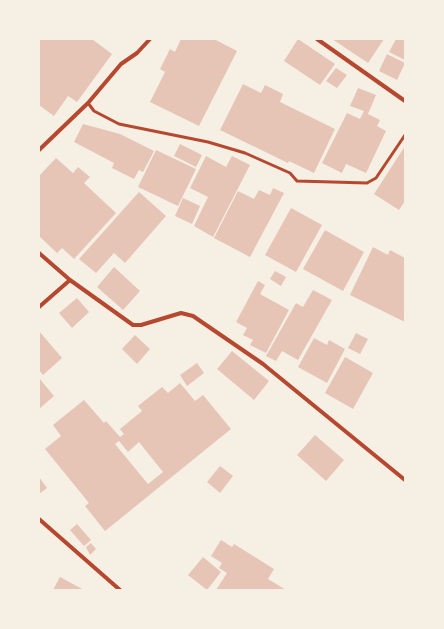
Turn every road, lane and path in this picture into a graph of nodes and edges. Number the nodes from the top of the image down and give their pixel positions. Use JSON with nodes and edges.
{"nodes":[{"id":1,"x":150,"y":39,"type":"edge"},
{"id":2,"x":316,"y":39,"type":"edge"},
{"id":3,"x":405,"y":101,"type":"edge"},
{"id":4,"x":88,"y":103,"type":"junction"},
{"id":5,"x":405,"y":135,"type":"edge"},
{"id":6,"x":39,"y":150,"type":"edge"},
{"id":7,"x":39,"y":253,"type":"edge"},
{"id":8,"x":70,"y":280,"type":"junction"},
{"id":9,"x":39,"y":307,"type":"edge"},
{"id":10,"x":405,"y":480,"type":"edge"},
{"id":11,"x":39,"y":519,"type":"edge"},
{"id":12,"x":120,"y":590,"type":"edge"}],
"edges":[{"from":1,"to":4,"type":"street"},
{"from":2,"to":3,"type":"street"},
{"from":4,"to":5,"type":"lane"},
{"from":4,"to":6,"type":"street"},
{"from":7,"to":8,"type":"street"},
{"from":8,"to":9,"type":"street"},
{"from":8,"to":10,"type":"street"},
{"from":11,"to":12,"type":"street"}]}
